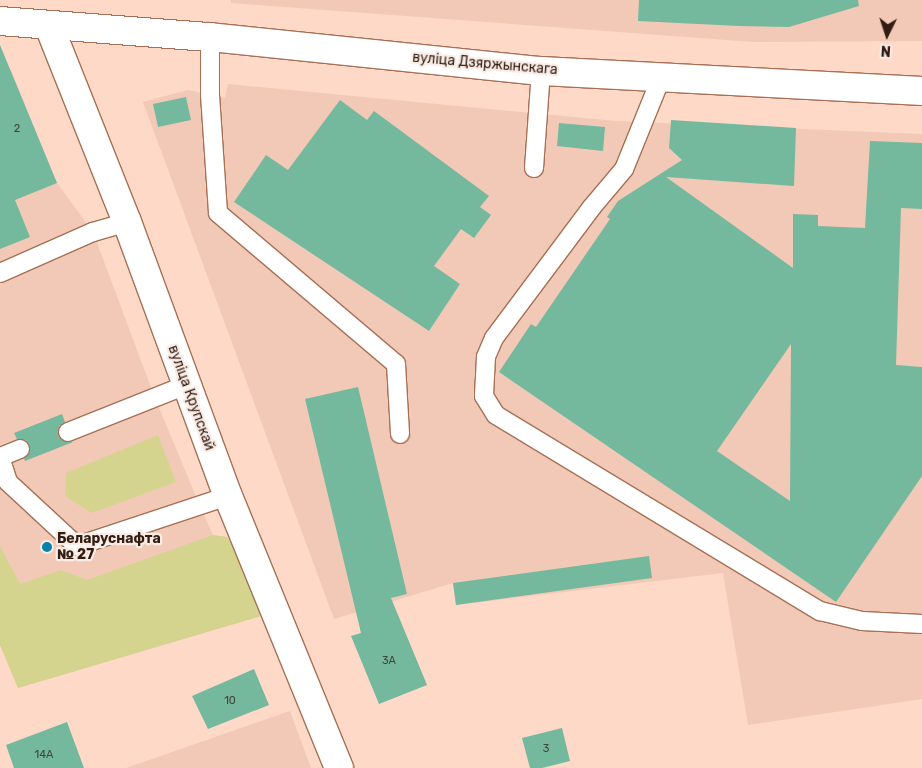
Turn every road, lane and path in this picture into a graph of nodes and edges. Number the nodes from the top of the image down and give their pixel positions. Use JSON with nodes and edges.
{"nodes":[{"id":1,"x":0,"y":21,"type":"edge"},
{"id":2,"x":49,"y":26,"type":"junction"},
{"id":3,"x":210,"y":37,"type":"junction"},
{"id":4,"x":541,"y":70,"type":"junction"},
{"id":5,"x":661,"y":78,"type":"junction"},
{"id":6,"x":922,"y":91,"type":"edge"},
{"id":7,"x":534,"y":168,"type":"dead end"},
{"id":8,"x":127,"y":222,"type":"junction"},
{"id":9,"x":0,"y":273,"type":"edge"},
{"id":10,"x":186,"y":385,"type":"junction"},
{"id":11,"x":68,"y":432,"type":"dead end"},
{"id":12,"x":400,"y":434,"type":"dead end"},
{"id":13,"x":20,"y":449,"type":"dead end"},
{"id":14,"x":228,"y":496,"type":"junction"},
{"id":15,"x":922,"y":624,"type":"edge"},
{"id":16,"x":339,"y":768,"type":"edge"}],
"edges":[{"from":1,"to":2,"type":"street","name":"вуліца Дзяржынскага"},
{"from":2,"to":3,"type":"street","name":"вуліца Дзяржынскага"},
{"from":2,"to":8,"type":"street","name":"вуліца Крупскай"},
{"from":3,"to":4,"type":"street","name":"вуліца Дзяржынскага"},
{"from":3,"to":12,"type":"lane"},
{"from":4,"to":5,"type":"street","name":"вуліца Дзяржынскага"},
{"from":4,"to":7,"type":"lane"},
{"from":5,"to":6,"type":"street","name":"вуліца Дзяржынскага"},
{"from":5,"to":15,"type":"lane"},
{"from":8,"to":9,"type":"lane"},
{"from":8,"to":10,"type":"street","name":"вуліца Крупскай"},
{"from":10,"to":11,"type":"lane"},
{"from":10,"to":14,"type":"street","name":"вуліца Крупскай"},
{"from":13,"to":14,"type":"lane"},
{"from":14,"to":16,"type":"street","name":"вуліца Крупскай"}]}
